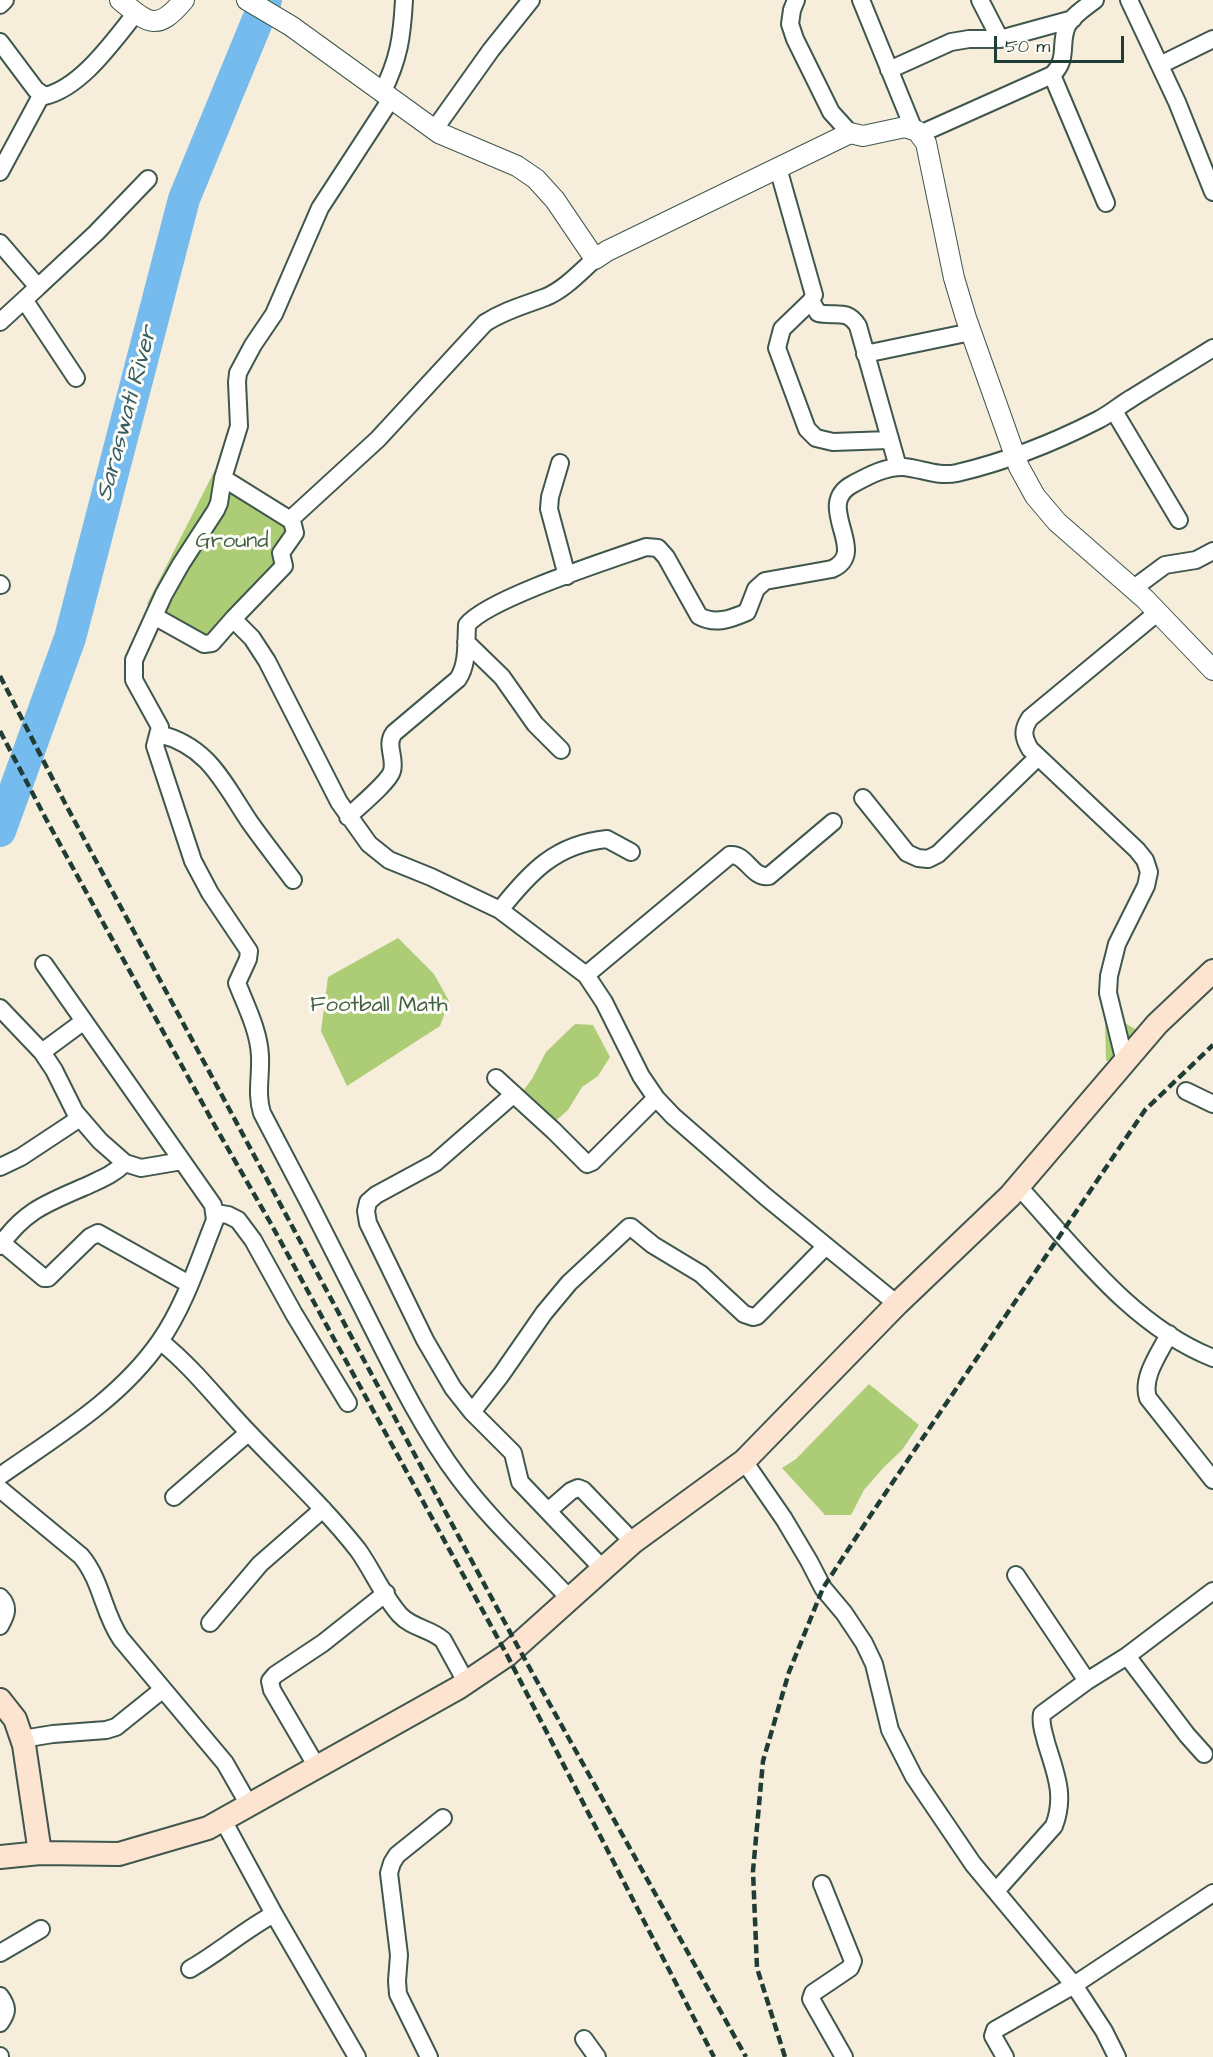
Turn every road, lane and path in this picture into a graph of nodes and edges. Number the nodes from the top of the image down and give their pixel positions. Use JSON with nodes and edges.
{"nodes":[{"id":1,"x":5,"y":0,"type":"edge"},
{"id":2,"x":120,"y":0,"type":"edge"},
{"id":3,"x":184,"y":0,"type":"edge"},
{"id":4,"x":247,"y":0,"type":"edge"},
{"id":5,"x":404,"y":0,"type":"edge"},
{"id":6,"x":531,"y":0,"type":"edge"},
{"id":7,"x":796,"y":0,"type":"edge"},
{"id":8,"x":861,"y":0,"type":"edge"},
{"id":9,"x":980,"y":0,"type":"edge"},
{"id":10,"x":1095,"y":0,"type":"edge"},
{"id":11,"x":1129,"y":0,"type":"edge"},
{"id":12,"x":0,"y":5,"type":"edge"},
{"id":13,"x":136,"y":13,"type":"junction"},
{"id":14,"x":1073,"y":19,"type":"junction"},
{"id":15,"x":1000,"y":39,"type":"junction"},
{"id":16,"x":1213,"y":39,"type":"edge"},
{"id":17,"x":0,"y":42,"type":"edge"},
{"id":18,"x":1160,"y":65,"type":"junction"},
{"id":19,"x":889,"y":70,"type":"junction"},
{"id":20,"x":1052,"y":75,"type":"junction"},
{"id":21,"x":42,"y":94,"type":"junction"},
{"id":22,"x":386,"y":96,"type":"junction"},
{"id":23,"x":434,"y":130,"type":"junction"},
{"id":24,"x":917,"y":132,"type":"junction"},
{"id":25,"x":850,"y":133,"type":"junction"},
{"id":26,"x":778,"y":168,"type":"junction"},
{"id":27,"x":0,"y":172,"type":"edge"},
{"id":28,"x":148,"y":179,"type":"dead end"},
{"id":29,"x":1213,"y":192,"type":"edge"},
{"id":30,"x":1106,"y":203,"type":"dead end"},
{"id":31,"x":0,"y":243,"type":"edge"},
{"id":32,"x":595,"y":259,"type":"junction"},
{"id":33,"x":38,"y":287,"type":"junction"},
{"id":34,"x":25,"y":301,"type":"junction"},
{"id":35,"x":811,"y":301,"type":"junction"},
{"id":36,"x":0,"y":322,"type":"edge"},
{"id":37,"x":971,"y":332,"type":"junction"},
{"id":38,"x":1213,"y":348,"type":"edge"},
{"id":39,"x":865,"y":354,"type":"junction"},
{"id":40,"x":76,"y":378,"type":"dead end"},
{"id":41,"x":1113,"y":411,"type":"junction"},
{"id":42,"x":889,"y":440,"type":"junction"},
{"id":43,"x":1016,"y":456,"type":"junction"},
{"id":44,"x":560,"y":463,"type":"dead end"},
{"id":45,"x":898,"y":467,"type":"junction"},
{"id":46,"x":223,"y":478,"type":"junction"},
{"id":47,"x":1179,"y":520,"type":"dead end"},
{"id":48,"x":292,"y":521,"type":"junction"},
{"id":49,"x":1213,"y":551,"type":"edge"},
{"id":50,"x":567,"y":576,"type":"junction"},
{"id":51,"x":1134,"y":588,"type":"junction"},
{"id":52,"x":1158,"y":612,"type":"junction"},
{"id":53,"x":154,"y":616,"type":"junction"},
{"id":54,"x":233,"y":619,"type":"junction"},
{"id":55,"x":466,"y":642,"type":"junction"},
{"id":56,"x":1213,"y":670,"type":"edge"},
{"id":57,"x":159,"y":734,"type":"junction"},
{"id":58,"x":561,"y":750,"type":"dead end"},
{"id":59,"x":1038,"y":757,"type":"junction"},
{"id":60,"x":863,"y":798,"type":"dead end"},
{"id":61,"x":348,"y":817,"type":"junction"},
{"id":62,"x":833,"y":822,"type":"dead end"},
{"id":63,"x":631,"y":852,"type":"dead end"},
{"id":64,"x":293,"y":880,"type":"dead end"},
{"id":65,"x":500,"y":910,"type":"junction"},
{"id":66,"x":44,"y":964,"type":"dead end"},
{"id":67,"x":1213,"y":971,"type":"edge"},
{"id":68,"x":586,"y":975,"type":"junction"},
{"id":69,"x":0,"y":1008,"type":"edge"},
{"id":70,"x":84,"y":1021,"type":"junction"},
{"id":71,"x":42,"y":1052,"type":"junction"},
{"id":72,"x":1125,"y":1062,"type":"junction"},
{"id":73,"x":496,"y":1078,"type":"dead end"},
{"id":74,"x":1186,"y":1091,"type":"dead end"},
{"id":75,"x":514,"y":1094,"type":"junction"},
{"id":76,"x":656,"y":1098,"type":"junction"},
{"id":77,"x":1213,"y":1104,"type":"edge"},
{"id":78,"x":80,"y":1118,"type":"junction"},
{"id":79,"x":182,"y":1161,"type":"junction"},
{"id":80,"x":124,"y":1163,"type":"junction"},
{"id":81,"x":0,"y":1167,"type":"edge"},
{"id":82,"x":1018,"y":1186,"type":"junction"},
{"id":83,"x":216,"y":1213,"type":"junction"},
{"id":84,"x":1,"y":1245,"type":"edge"},
{"id":85,"x":826,"y":1246,"type":"junction"},
{"id":86,"x":189,"y":1284,"type":"junction"},
{"id":87,"x":897,"y":1304,"type":"junction"},
{"id":88,"x":1169,"y":1334,"type":"junction"},
{"id":89,"x":160,"y":1341,"type":"junction"},
{"id":90,"x":1213,"y":1358,"type":"edge"},
{"id":91,"x":348,"y":1403,"type":"dead end"},
{"id":92,"x":472,"y":1412,"type":"junction"},
{"id":93,"x":248,"y":1433,"type":"junction"},
{"id":94,"x":744,"y":1461,"type":"junction"},
{"id":95,"x":0,"y":1476,"type":"edge"},
{"id":96,"x":1213,"y":1480,"type":"edge"},
{"id":97,"x":0,"y":1489,"type":"edge"},
{"id":98,"x":174,"y":1497,"type":"dead end"},
{"id":99,"x":323,"y":1509,"type":"junction"},
{"id":100,"x":548,"y":1511,"type":"junction"},
{"id":101,"x":633,"y":1542,"type":"junction"},
{"id":102,"x":603,"y":1569,"type":"junction"},
{"id":103,"x":1016,"y":1575,"type":"dead end"},
{"id":104,"x":1213,"y":1591,"type":"edge"},
{"id":105,"x":386,"y":1593,"type":"junction"},
{"id":106,"x":0,"y":1597,"type":"edge"},
{"id":107,"x":570,"y":1599,"type":"junction"},
{"id":108,"x":210,"y":1623,"type":"dead end"},
{"id":109,"x":0,"y":1626,"type":"edge"},
{"id":110,"x":1127,"y":1656,"type":"junction"},
{"id":111,"x":1087,"y":1681,"type":"junction"},
{"id":112,"x":466,"y":1682,"type":"junction"},
{"id":113,"x":162,"y":1690,"type":"junction"},
{"id":114,"x":0,"y":1700,"type":"edge"},
{"id":115,"x":21,"y":1739,"type":"junction"},
{"id":116,"x":1204,"y":1754,"type":"dead end"},
{"id":117,"x":317,"y":1767,"type":"junction"},
{"id":118,"x":249,"y":1805,"type":"junction"},
{"id":119,"x":443,"y":1818,"type":"dead end"},
{"id":120,"x":223,"y":1820,"type":"junction"},
{"id":121,"x":40,"y":1853,"type":"junction"},
{"id":122,"x":0,"y":1857,"type":"edge"},
{"id":123,"x":822,"y":1884,"type":"dead end"},
{"id":124,"x":996,"y":1891,"type":"junction"},
{"id":125,"x":1209,"y":1903,"type":"edge"},
{"id":126,"x":274,"y":1914,"type":"junction"},
{"id":127,"x":41,"y":1929,"type":"dead end"},
{"id":128,"x":0,"y":1953,"type":"edge"},
{"id":129,"x":190,"y":1969,"type":"dead end"},
{"id":130,"x":1074,"y":1985,"type":"junction"},
{"id":131,"x":0,"y":1996,"type":"edge"},
{"id":132,"x":0,"y":2023,"type":"edge"},
{"id":133,"x":584,"y":2039,"type":"dead end"},
{"id":134,"x":357,"y":2057,"type":"edge"},
{"id":135,"x":429,"y":2057,"type":"edge"},
{"id":136,"x":597,"y":2057,"type":"edge"},
{"id":137,"x":844,"y":2057,"type":"edge"},
{"id":138,"x":1005,"y":2057,"type":"edge"},
{"id":139,"x":1117,"y":2057,"type":"edge"}],
"edges":[{"from":1,"to":12,"type":"street"},
{"from":2,"to":13,"type":"street"},
{"from":3,"to":13,"type":"street"},
{"from":4,"to":22,"type":"street"},
{"from":5,"to":22,"type":"street"},
{"from":6,"to":23,"type":"street"},
{"from":7,"to":25,"type":"street"},
{"from":8,"to":19,"type":"street"},
{"from":9,"to":15,"type":"street"},
{"from":10,"to":14,"type":"street"},
{"from":11,"to":18,"type":"street"},
{"from":13,"to":21,"type":"street"},
{"from":14,"to":15,"type":"street"},
{"from":14,"to":20,"type":"street"},
{"from":15,"to":19,"type":"street"},
{"from":16,"to":18,"type":"street"},
{"from":17,"to":21,"type":"street"},
{"from":18,"to":29,"type":"street"},
{"from":19,"to":24,"type":"street"},
{"from":20,"to":24,"type":"street"},
{"from":20,"to":30,"type":"street"},
{"from":21,"to":27,"type":"street"},
{"from":22,"to":23,"type":"street"},
{"from":22,"to":46,"type":"street"},
{"from":23,"to":32,"type":"street"},
{"from":24,"to":25,"type":"street"},
{"from":24,"to":37,"type":"street"},
{"from":25,"to":26,"type":"street"},
{"from":26,"to":32,"type":"street"},
{"from":26,"to":35,"type":"street"},
{"from":28,"to":33,"type":"street"},
{"from":31,"to":33,"type":"street"},
{"from":32,"to":48,"type":"street"},
{"from":33,"to":34,"type":"street"},
{"from":34,"to":36,"type":"street"},
{"from":34,"to":40,"type":"street"},
{"from":35,"to":39,"type":"street"},
{"from":35,"to":42,"type":"street"},
{"from":37,"to":39,"type":"street"},
{"from":37,"to":43,"type":"street"},
{"from":38,"to":41,"type":"street"},
{"from":39,"to":42,"type":"street"},
{"from":41,"to":43,"type":"street"},
{"from":41,"to":47,"type":"street"},
{"from":42,"to":45,"type":"street"},
{"from":43,"to":45,"type":"street"},
{"from":43,"to":51,"type":"street"},
{"from":44,"to":50,"type":"street"},
{"from":45,"to":50,"type":"street"},
{"from":46,"to":48,"type":"street"},
{"from":46,"to":53,"type":"street"},
{"from":48,"to":54,"type":"street"},
{"from":49,"to":51,"type":"street"},
{"from":50,"to":55,"type":"street"},
{"from":51,"to":52,"type":"street"},
{"from":52,"to":56,"type":"street"},
{"from":52,"to":59,"type":"street"},
{"from":53,"to":54,"type":"street"},
{"from":53,"to":57,"type":"street"},
{"from":54,"to":61,"type":"street"},
{"from":55,"to":58,"type":"street"},
{"from":55,"to":61,"type":"street"},
{"from":57,"to":64,"type":"street"},
{"from":57,"to":107,"type":"street"},
{"from":59,"to":60,"type":"street"},
{"from":59,"to":72,"type":"street"},
{"from":61,"to":65,"type":"street"},
{"from":62,"to":68,"type":"street"},
{"from":63,"to":65,"type":"street"},
{"from":65,"to":68,"type":"street"},
{"from":66,"to":70,"type":"street"},
{"from":67,"to":72,"type":"main road"},
{"from":68,"to":76,"type":"street"},
{"from":69,"to":71,"type":"street"},
{"from":70,"to":71,"type":"street"},
{"from":70,"to":79,"type":"street"},
{"from":71,"to":78,"type":"street"},
{"from":72,"to":82,"type":"main road"},
{"from":73,"to":75,"type":"street"},
{"from":74,"to":77,"type":"street"},
{"from":75,"to":76,"type":"street"},
{"from":75,"to":92,"type":"street"},
{"from":76,"to":85,"type":"street"},
{"from":78,"to":80,"type":"street"},
{"from":78,"to":81,"type":"street"},
{"from":79,"to":80,"type":"street"},
{"from":79,"to":83,"type":"street"},
{"from":80,"to":84,"type":"street"},
{"from":82,"to":87,"type":"main road"},
{"from":82,"to":88,"type":"street"},
{"from":83,"to":86,"type":"street"},
{"from":83,"to":91,"type":"street"},
{"from":84,"to":86,"type":"street"},
{"from":85,"to":87,"type":"street"},
{"from":85,"to":92,"type":"street"},
{"from":86,"to":89,"type":"street"},
{"from":87,"to":94,"type":"main road"},
{"from":88,"to":90,"type":"street"},
{"from":88,"to":96,"type":"street"},
{"from":89,"to":93,"type":"street"},
{"from":89,"to":95,"type":"street"},
{"from":92,"to":100,"type":"street"},
{"from":93,"to":98,"type":"street"},
{"from":93,"to":99,"type":"street"},
{"from":94,"to":101,"type":"main road"},
{"from":94,"to":124,"type":"street"},
{"from":97,"to":113,"type":"street"},
{"from":99,"to":105,"type":"street"},
{"from":99,"to":108,"type":"street"},
{"from":100,"to":101,"type":"street"},
{"from":100,"to":102,"type":"street"},
{"from":101,"to":102,"type":"main road"},
{"from":102,"to":107,"type":"main road"},
{"from":103,"to":111,"type":"street"},
{"from":104,"to":110,"type":"street"},
{"from":105,"to":112,"type":"street"},
{"from":105,"to":117,"type":"street"},
{"from":106,"to":109,"type":"street"},
{"from":107,"to":112,"type":"main road"},
{"from":110,"to":111,"type":"street"},
{"from":110,"to":116,"type":"street"},
{"from":111,"to":124,"type":"street"},
{"from":112,"to":117,"type":"main road"},
{"from":113,"to":115,"type":"street"},
{"from":113,"to":118,"type":"street"},
{"from":114,"to":115,"type":"main road"},
{"from":115,"to":121,"type":"main road"},
{"from":117,"to":118,"type":"main road"},
{"from":118,"to":120,"type":"main road"},
{"from":119,"to":135,"type":"street"},
{"from":120,"to":121,"type":"main road"},
{"from":120,"to":126,"type":"street"},
{"from":121,"to":122,"type":"main road"},
{"from":123,"to":137,"type":"street"},
{"from":124,"to":130,"type":"street"},
{"from":125,"to":130,"type":"street"},
{"from":126,"to":129,"type":"street"},
{"from":126,"to":134,"type":"street"},
{"from":127,"to":128,"type":"street"},
{"from":130,"to":138,"type":"street"},
{"from":130,"to":139,"type":"street"},
{"from":131,"to":132,"type":"street"},
{"from":133,"to":136,"type":"street"}]}
